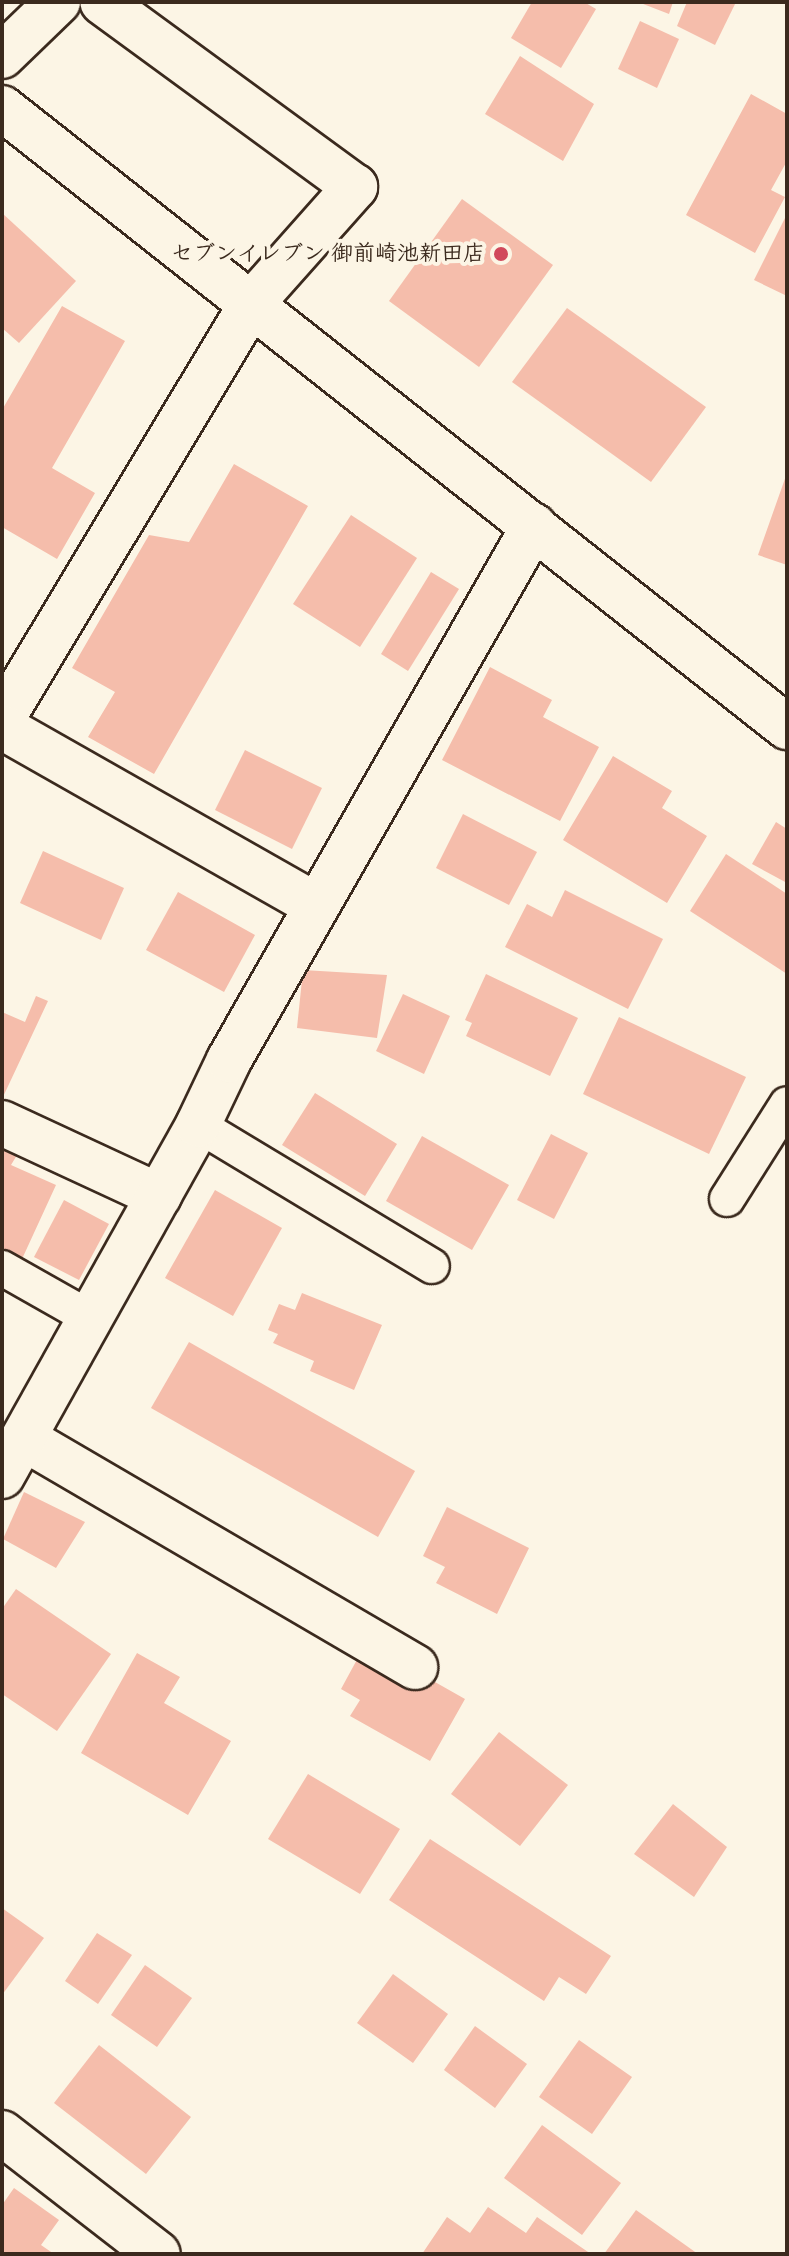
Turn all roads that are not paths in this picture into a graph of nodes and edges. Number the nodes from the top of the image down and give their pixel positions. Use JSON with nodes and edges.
{"nodes":[{"id":1,"x":58,"y":2,"type":"edge"},
{"id":2,"x":102,"y":2,"type":"edge"},
{"id":3,"x":2,"y":56,"type":"edge"},
{"id":4,"x":2,"y":108,"type":"edge"},
{"id":5,"x":251,"y":304,"type":"junction"},
{"id":6,"x":534,"y":526,"type":"junction"},
{"id":7,"x":2,"y":719,"type":"edge"},
{"id":8,"x":2,"y":727,"type":"edge"},
{"id":9,"x":787,"y":727,"type":"edge"},
{"id":10,"x":317,"y":906,"type":"junction"},
{"id":11,"x":787,"y":1104,"type":"edge"},
{"id":12,"x":2,"y":1123,"type":"edge"},
{"id":13,"x":198,"y":1125,"type":"junction"},
{"id":14,"x":159,"y":1196,"type":"junction"},
{"id":15,"x":727,"y":1199,"type":"dead end"},
{"id":16,"x":432,"y":1266,"type":"dead end"},
{"id":17,"x":2,"y":1268,"type":"edge"},
{"id":18,"x":92,"y":1319,"type":"junction"},
{"id":19,"x":25,"y":1439,"type":"junction"},
{"id":20,"x":2,"y":1476,"type":"edge"},
{"id":21,"x":415,"y":1667,"type":"dead end"},
{"id":22,"x":2,"y":2133,"type":"edge"},
{"id":23,"x":158,"y":2254,"type":"edge"}],
"edges":[{"from":1,"to":3,"type":"street"},
{"from":2,"to":5,"type":"street"},
{"from":4,"to":5,"type":"street"},
{"from":5,"to":6,"type":"street"},
{"from":5,"to":7,"type":"street"},
{"from":6,"to":9,"type":"street"},
{"from":6,"to":10,"type":"street"},
{"from":8,"to":10,"type":"street"},
{"from":10,"to":13,"type":"street"},
{"from":11,"to":15,"type":"lane"},
{"from":12,"to":14,"type":"street"},
{"from":13,"to":14,"type":"street"},
{"from":13,"to":16,"type":"lane"},
{"from":14,"to":18,"type":"street"},
{"from":17,"to":18,"type":"lane"},
{"from":18,"to":19,"type":"street"},
{"from":19,"to":20,"type":"street"},
{"from":19,"to":21,"type":"street"},
{"from":22,"to":23,"type":"street"}]}
